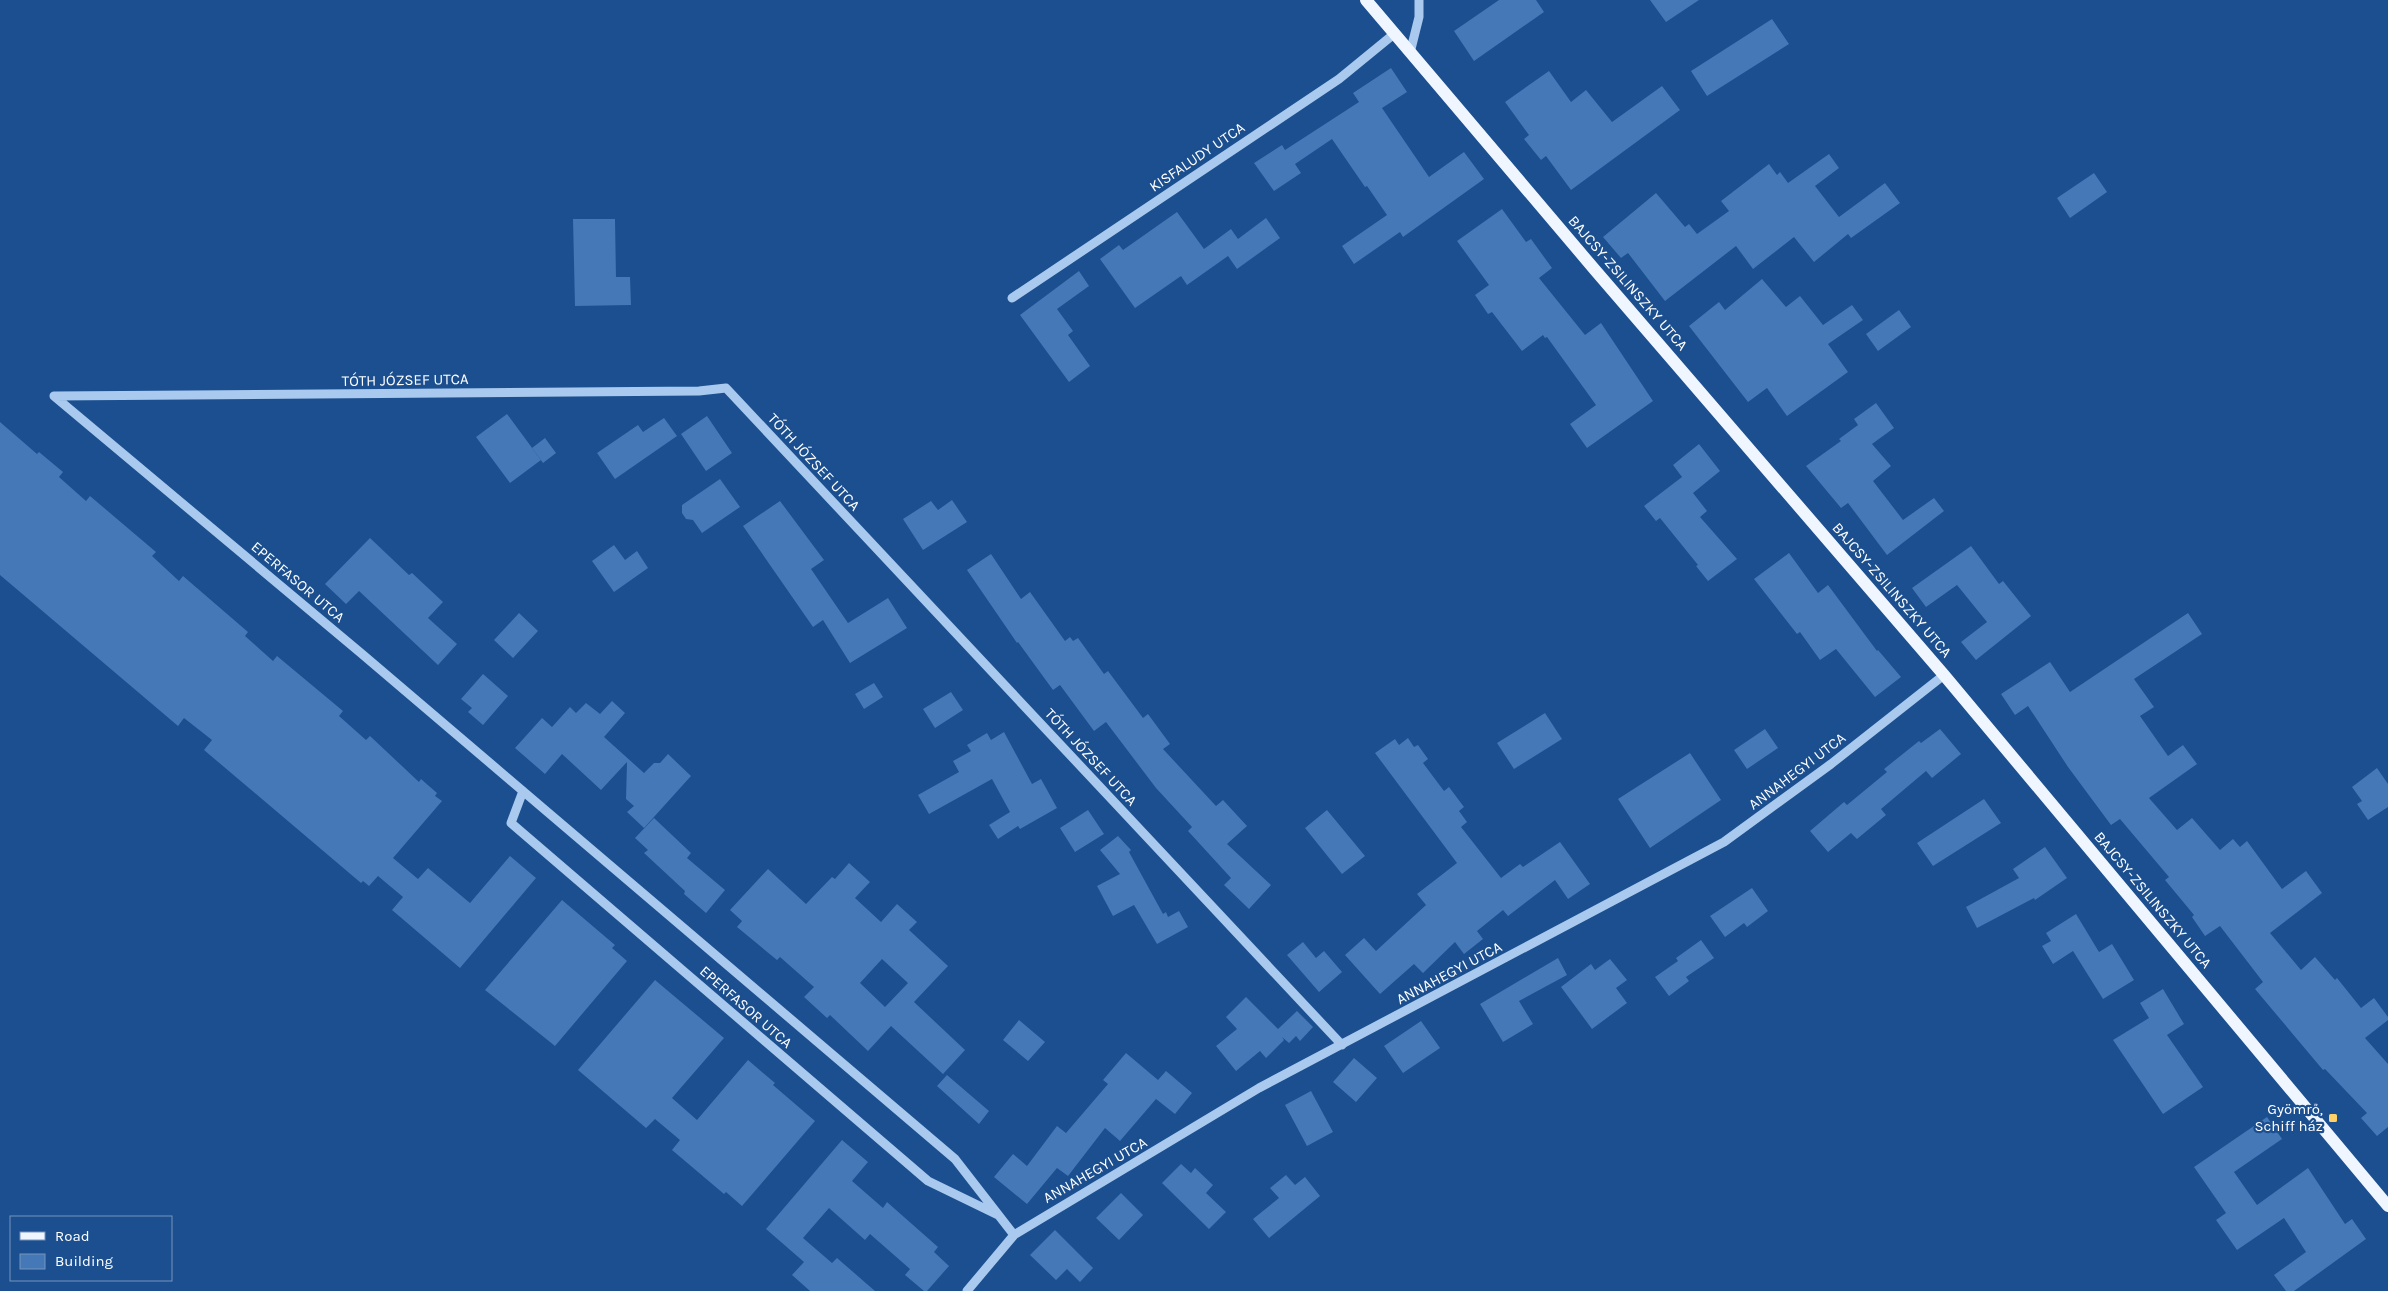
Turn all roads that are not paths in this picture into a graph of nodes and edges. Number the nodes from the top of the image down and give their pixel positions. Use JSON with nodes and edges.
{"nodes":[{"id":1,"x":1366,"y":0,"type":"edge"},
{"id":2,"x":1419,"y":0,"type":"edge"},
{"id":3,"x":1394,"y":34,"type":"junction"},
{"id":4,"x":1410,"y":53,"type":"junction"},
{"id":5,"x":1012,"y":298,"type":"dead end"},
{"id":6,"x":54,"y":396,"type":"joint"},
{"id":7,"x":1944,"y":676,"type":"junction"},
{"id":8,"x":523,"y":791,"type":"junction"},
{"id":9,"x":1342,"y":1045,"type":"junction"},
{"id":10,"x":2388,"y":1206,"type":"edge"},
{"id":11,"x":1001,"y":1216,"type":"junction"},
{"id":12,"x":1014,"y":1235,"type":"junction"},
{"id":13,"x":967,"y":1291,"type":"edge"}],
"edges":[{"from":1,"to":3,"type":"main road","name":"BAJCSY-ZSILINSZKY UTCA"},
{"from":2,"to":4,"type":"street"},
{"from":3,"to":4,"type":"main road","name":"BAJCSY-ZSILINSZKY UTCA"},
{"from":3,"to":5,"type":"street","name":"KISFALUDY UTCA"},
{"from":4,"to":7,"type":"main road","name":"BAJCSY-ZSILINSZKY UTCA"},
{"from":6,"to":8,"type":"street","name":"EPERFASOR UTCA"},
{"from":6,"to":9,"type":"street","name":"TÓTH JÓZSEF UTCA"},
{"from":7,"to":9,"type":"street","name":"ANNAHEGYI UTCA"},
{"from":7,"to":10,"type":"main road","name":"BAJCSY-ZSILINSZKY UTCA"},
{"from":8,"to":11,"type":"street","name":"EPERFASOR UTCA"},
{"from":8,"to":11,"type":"street","name":"EPERFASOR UTCA"},
{"from":9,"to":12,"type":"street","name":"ANNAHEGYI UTCA"},
{"from":11,"to":12,"type":"street","name":"EPERFASOR UTCA"},
{"from":12,"to":13,"type":"street","name":"ANNAHEGYI UTCA"}]}
